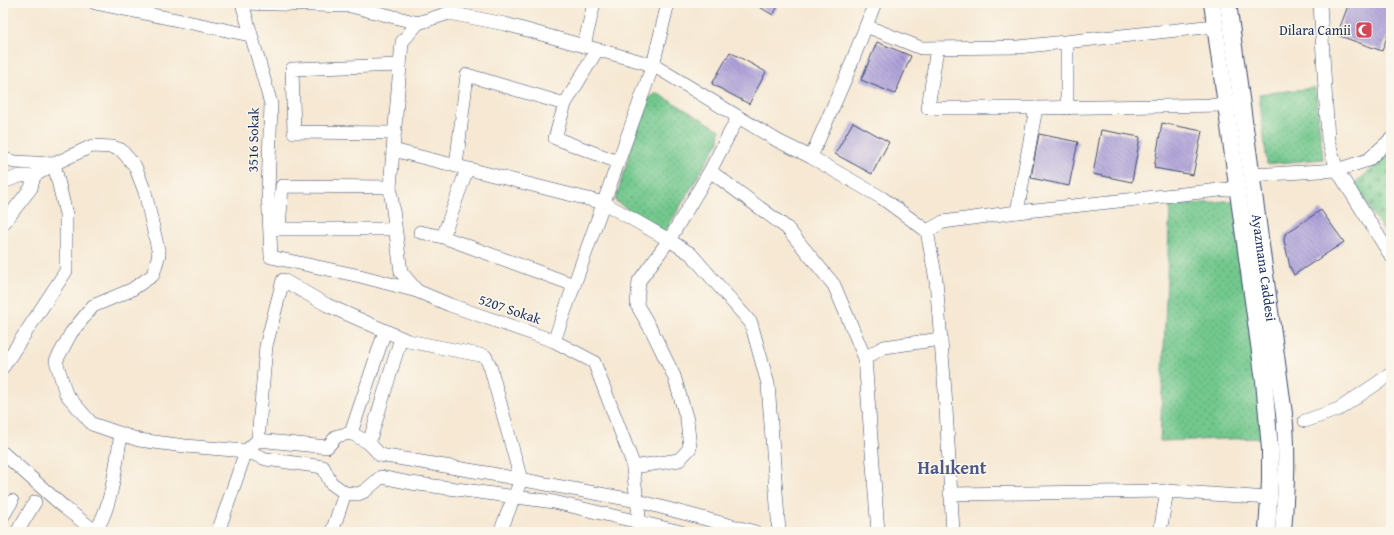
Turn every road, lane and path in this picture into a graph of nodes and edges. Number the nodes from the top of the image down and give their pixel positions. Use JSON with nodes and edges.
{"nodes":[{"id":1,"x":242,"y":3,"type":"edge"},
{"id":2,"x":594,"y":3,"type":"edge"},
{"id":3,"x":668,"y":3,"type":"edge"},
{"id":4,"x":875,"y":3,"type":"edge"},
{"id":5,"x":1212,"y":3,"type":"edge"},
{"id":6,"x":1228,"y":3,"type":"edge"},
{"id":7,"x":1320,"y":3,"type":"edge"},
{"id":8,"x":102,"y":4,"type":"edge"},
{"id":9,"x":359,"y":5,"type":"edge"},
{"id":10,"x":418,"y":23,"type":"junction"},
{"id":11,"x":866,"y":26,"type":"junction"},
{"id":12,"x":1215,"y":26,"type":"junction"},
{"id":13,"x":250,"y":35,"type":"junction"},
{"id":14,"x":1067,"y":42,"type":"junction"},
{"id":15,"x":584,"y":46,"type":"junction"},
{"id":16,"x":937,"y":48,"type":"junction"},
{"id":17,"x":597,"y":50,"type":"junction"},
{"id":18,"x":400,"y":65,"type":"junction"},
{"id":19,"x":653,"y":65,"type":"junction"},
{"id":20,"x":1242,"y":102,"type":"junction"},
{"id":21,"x":565,"y":104,"type":"junction"},
{"id":22,"x":1226,"y":105,"type":"junction"},
{"id":23,"x":1036,"y":108,"type":"junction"},
{"id":24,"x":1067,"y":108,"type":"junction"},
{"id":25,"x":738,"y":117,"type":"junction"},
{"id":26,"x":394,"y":133,"type":"junction"},
{"id":27,"x":1391,"y":139,"type":"edge"},
{"id":28,"x":393,"y":150,"type":"junction"},
{"id":29,"x":811,"y":157,"type":"junction"},
{"id":30,"x":3,"y":159,"type":"edge"},
{"id":31,"x":618,"y":162,"type":"junction"},
{"id":32,"x":54,"y":164,"type":"junction"},
{"id":33,"x":462,"y":168,"type":"junction"},
{"id":34,"x":1337,"y":170,"type":"junction"},
{"id":35,"x":710,"y":171,"type":"junction"},
{"id":36,"x":1252,"y":175,"type":"junction"},
{"id":37,"x":34,"y":176,"type":"junction"},
{"id":38,"x":3,"y":182,"type":"edge"},
{"id":39,"x":390,"y":187,"type":"junction"},
{"id":40,"x":1238,"y":188,"type":"junction"},
{"id":41,"x":604,"y":203,"type":"junction"},
{"id":42,"x":1249,"y":209,"type":"junction"},
{"id":43,"x":1017,"y":212,"type":"junction"},
{"id":44,"x":3,"y":224,"type":"edge"},
{"id":45,"x":395,"y":229,"type":"junction"},
{"id":46,"x":927,"y":231,"type":"junction"},
{"id":47,"x":420,"y":232,"type":"dead end"},
{"id":48,"x":443,"y":237,"type":"junction"},
{"id":49,"x":669,"y":240,"type":"junction"},
{"id":50,"x":1391,"y":256,"type":"edge"},
{"id":51,"x":271,"y":257,"type":"joint"},
{"id":52,"x":287,"y":260,"type":"junction"},
{"id":53,"x":283,"y":280,"type":"junction"},
{"id":54,"x":574,"y":285,"type":"junction"},
{"id":55,"x":417,"y":291,"type":"junction"},
{"id":56,"x":385,"y":331,"type":"junction"},
{"id":57,"x":401,"y":338,"type":"junction"},
{"id":58,"x":941,"y":339,"type":"junction"},
{"id":59,"x":554,"y":341,"type":"junction"},
{"id":60,"x":865,"y":358,"type":"junction"},
{"id":61,"x":3,"y":367,"type":"edge"},
{"id":62,"x":1391,"y":374,"type":"edge"},
{"id":63,"x":1305,"y":421,"type":"dead end"},
{"id":64,"x":351,"y":433,"type":"junction"},
{"id":65,"x":121,"y":434,"type":"junction"},
{"id":66,"x":258,"y":440,"type":"junction"},
{"id":67,"x":369,"y":443,"type":"junction"},
{"id":68,"x":327,"y":447,"type":"junction"},
{"id":69,"x":246,"y":451,"type":"junction"},
{"id":70,"x":3,"y":453,"type":"edge"},
{"id":71,"x":380,"y":455,"type":"junction"},
{"id":72,"x":323,"y":467,"type":"junction"},
{"id":73,"x":633,"y":467,"type":"junction"},
{"id":74,"x":381,"y":477,"type":"junction"},
{"id":75,"x":521,"y":480,"type":"junction"},
{"id":76,"x":1167,"y":491,"type":"junction"},
{"id":77,"x":345,"y":493,"type":"junction"},
{"id":78,"x":950,"y":494,"type":"junction"},
{"id":79,"x":514,"y":496,"type":"junction"},
{"id":80,"x":1269,"y":498,"type":"junction"},
{"id":81,"x":12,"y":501,"type":"dead end"},
{"id":82,"x":638,"y":501,"type":"junction"},
{"id":83,"x":35,"y":502,"type":"dead end"},
{"id":84,"x":3,"y":516,"type":"edge"},
{"id":85,"x":641,"y":527,"type":"edge"},
{"id":86,"x":951,"y":531,"type":"edge"},
{"id":87,"x":17,"y":532,"type":"edge"},
{"id":88,"x":95,"y":532,"type":"edge"},
{"id":89,"x":218,"y":532,"type":"edge"},
{"id":90,"x":332,"y":532,"type":"edge"},
{"id":91,"x":500,"y":532,"type":"edge"},
{"id":92,"x":681,"y":532,"type":"edge"},
{"id":93,"x":755,"y":532,"type":"edge"},
{"id":94,"x":779,"y":532,"type":"edge"},
{"id":95,"x":878,"y":532,"type":"edge"},
{"id":96,"x":1160,"y":532,"type":"edge"},
{"id":97,"x":1267,"y":532,"type":"edge"},
{"id":98,"x":1283,"y":532,"type":"edge"}],
"edges":[{"from":1,"to":9,"type":"street"},
{"from":1,"to":13,"type":"street","name":"3516 Sokak"},
{"from":2,"to":15,"type":"street"},
{"from":3,"to":19,"type":"street"},
{"from":4,"to":11,"type":"street"},
{"from":5,"to":12,"type":"main road","name":"Ayazmana Caddesi"},
{"from":6,"to":20,"type":"main road","name":"Ayazmana Caddesi"},
{"from":7,"to":34,"type":"street"},
{"from":8,"to":13,"type":"street"},
{"from":9,"to":10,"type":"street"},
{"from":10,"to":15,"type":"street"},
{"from":10,"to":18,"type":"street"},
{"from":11,"to":16,"type":"street"},
{"from":11,"to":29,"type":"street"},
{"from":12,"to":14,"type":"street"},
{"from":12,"to":22,"type":"main road","name":"Ayazmana Caddesi"},
{"from":13,"to":51,"type":"street","name":"3516 Sokak"},
{"from":14,"to":16,"type":"street"},
{"from":14,"to":24,"type":"street"},
{"from":15,"to":17,"type":"street"},
{"from":16,"to":23,"type":"street"},
{"from":17,"to":19,"type":"street"},
{"from":17,"to":21,"type":"street"},
{"from":18,"to":26,"type":"street"},
{"from":18,"to":26,"type":"street"},
{"from":19,"to":25,"type":"street"},
{"from":19,"to":31,"type":"street"},
{"from":20,"to":22,"type":"street"},
{"from":20,"to":36,"type":"main road","name":"Ayazmana Caddesi"},
{"from":21,"to":31,"type":"street"},
{"from":21,"to":33,"type":"street"},
{"from":22,"to":24,"type":"street"},
{"from":22,"to":40,"type":"main road","name":"Ayazmana Caddesi"},
{"from":23,"to":24,"type":"street"},
{"from":23,"to":43,"type":"street"},
{"from":25,"to":29,"type":"street"},
{"from":25,"to":35,"type":"street"},
{"from":26,"to":28,"type":"street"},
{"from":27,"to":34,"type":"street"},
{"from":28,"to":33,"type":"street"},
{"from":28,"to":39,"type":"street"},
{"from":29,"to":46,"type":"street"},
{"from":30,"to":32,"type":"street"},
{"from":31,"to":41,"type":"street"},
{"from":32,"to":37,"type":"street"},
{"from":32,"to":61,"type":"street"},
{"from":32,"to":65,"type":"street"},
{"from":33,"to":41,"type":"street"},
{"from":33,"to":48,"type":"street"},
{"from":34,"to":36,"type":"street"},
{"from":34,"to":50,"type":"street"},
{"from":35,"to":49,"type":"street"},
{"from":35,"to":60,"type":"street"},
{"from":36,"to":42,"type":"main road","name":"Ayazmana Caddesi"},
{"from":37,"to":38,"type":"street"},
{"from":37,"to":44,"type":"street"},
{"from":39,"to":45,"type":"street"},
{"from":39,"to":45,"type":"street"},
{"from":40,"to":42,"type":"main road","name":"Ayazmana Caddesi"},
{"from":40,"to":43,"type":"street"},
{"from":41,"to":49,"type":"street"},
{"from":41,"to":54,"type":"street"},
{"from":42,"to":80,"type":"main road","name":"Ayazmana Caddesi"},
{"from":42,"to":98,"type":"main road","name":"Ayazmana Caddesi"},
{"from":43,"to":46,"type":"street"},
{"from":45,"to":55,"type":"street"},
{"from":46,"to":58,"type":"street"},
{"from":47,"to":48,"type":"street"},
{"from":48,"to":54,"type":"street"},
{"from":49,"to":73,"type":"street"},
{"from":49,"to":94,"type":"street"},
{"from":51,"to":52,"type":"street","name":"5207 Sokak"},
{"from":52,"to":53,"type":"street"},
{"from":52,"to":55,"type":"street","name":"5207 Sokak"},
{"from":53,"to":56,"type":"street"},
{"from":53,"to":66,"type":"street"},
{"from":54,"to":59,"type":"street"},
{"from":55,"to":59,"type":"street","name":"5207 Sokak"},
{"from":56,"to":57,"type":"street"},
{"from":56,"to":64,"type":"street"},
{"from":57,"to":67,"type":"street"},
{"from":57,"to":75,"type":"street"},
{"from":58,"to":60,"type":"street"},
{"from":58,"to":78,"type":"street"},
{"from":59,"to":73,"type":"street","name":"5207 Sokak"},
{"from":60,"to":95,"type":"street"},
{"from":62,"to":63,"type":"street"},
{"from":64,"to":67,"type":"street"},
{"from":64,"to":68,"type":"street"},
{"from":65,"to":69,"type":"street"},
{"from":65,"to":88,"type":"street"},
{"from":66,"to":68,"type":"street"},
{"from":66,"to":69,"type":"street"},
{"from":67,"to":71,"type":"street"},
{"from":68,"to":72,"type":"street"},
{"from":69,"to":72,"type":"street"},
{"from":69,"to":89,"type":"street"},
{"from":70,"to":88,"type":"street"},
{"from":71,"to":74,"type":"street"},
{"from":71,"to":75,"type":"street"},
{"from":72,"to":77,"type":"street"},
{"from":73,"to":82,"type":"street","name":"5207 Sokak"},
{"from":74,"to":77,"type":"street"},
{"from":74,"to":79,"type":"street"},
{"from":75,"to":79,"type":"street"},
{"from":75,"to":82,"type":"street"},
{"from":76,"to":78,"type":"street"},
{"from":76,"to":80,"type":"street"},
{"from":76,"to":96,"type":"street"},
{"from":77,"to":90,"type":"street"},
{"from":78,"to":86,"type":"street"},
{"from":79,"to":85,"type":"street"},
{"from":79,"to":91,"type":"street"},
{"from":80,"to":97,"type":"main road","name":"Ayazmana Caddesi"},
{"from":81,"to":84,"type":"street"},
{"from":82,"to":85,"type":"street","name":"5207 Sokak"},
{"from":82,"to":93,"type":"street"},
{"from":83,"to":87,"type":"street"},
{"from":85,"to":92,"type":"street"}]}
